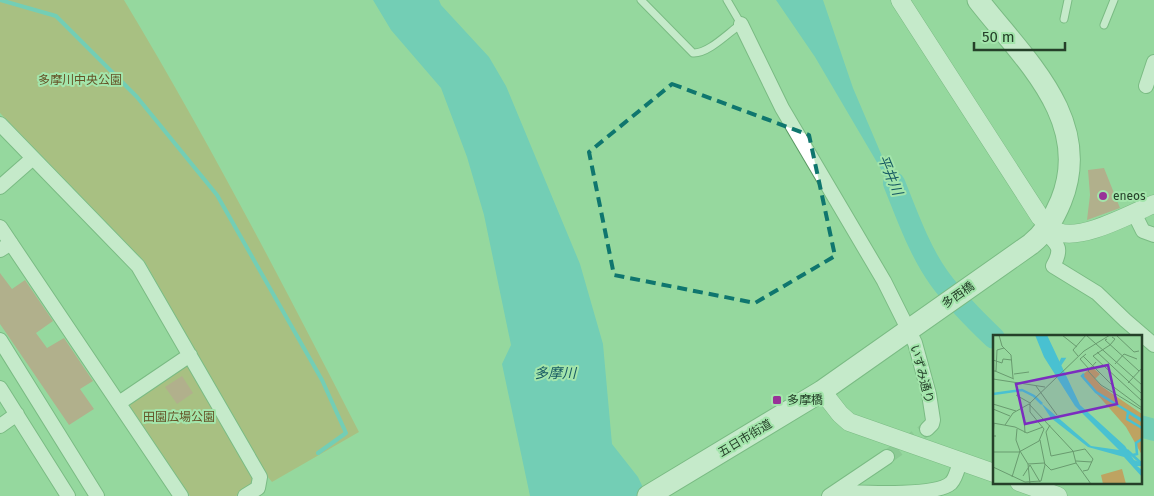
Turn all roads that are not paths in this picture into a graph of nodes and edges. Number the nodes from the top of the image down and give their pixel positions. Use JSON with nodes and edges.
{"nodes":[{"id":1,"x":641,"y":0,"type":"edge"},
{"id":2,"x":728,"y":0,"type":"edge"},
{"id":3,"x":900,"y":0,"type":"edge"},
{"id":4,"x":978,"y":0,"type":"edge"},
{"id":5,"x":1068,"y":0,"type":"edge"},
{"id":6,"x":1114,"y":0,"type":"edge"},
{"id":7,"x":1064,"y":18,"type":"dead end"},
{"id":8,"x":740,"y":24,"type":"junction"},
{"id":9,"x":1104,"y":25,"type":"dead end"},
{"id":10,"x":1154,"y":62,"type":"edge"},
{"id":11,"x":1146,"y":86,"type":"dead end"},
{"id":12,"x":0,"y":124,"type":"edge"},
{"id":13,"x":33,"y":158,"type":"junction"},
{"id":14,"x":0,"y":187,"type":"edge"},
{"id":15,"x":1154,"y":204,"type":"edge"},
{"id":16,"x":1134,"y":212,"type":"junction"},
{"id":17,"x":0,"y":227,"type":"edge"},
{"id":18,"x":1047,"y":229,"type":"junction"},
{"id":19,"x":1154,"y":235,"type":"edge"},
{"id":20,"x":5,"y":247,"type":"edge"},
{"id":21,"x":911,"y":328,"type":"junction"},
{"id":22,"x":0,"y":340,"type":"edge"},
{"id":23,"x":1154,"y":345,"type":"edge"},
{"id":24,"x":190,"y":355,"type":"junction"},
{"id":25,"x":0,"y":388,"type":"edge"},
{"id":26,"x":822,"y":390,"type":"junction"},
{"id":27,"x":119,"y":403,"type":"junction"},
{"id":28,"x":17,"y":414,"type":"junction"},
{"id":29,"x":930,"y":424,"type":"dead end"},
{"id":30,"x":0,"y":426,"type":"edge"},
{"id":31,"x":887,"y":457,"type":"tunnel mouth"},
{"id":32,"x":960,"y":461,"type":"junction"},
{"id":33,"x":993,"y":473,"type":"edge"},
{"id":34,"x":1025,"y":484,"type":"edge"},
{"id":35,"x":834,"y":492,"type":"edge"},
{"id":36,"x":913,"y":495,"type":"edge"},
{"id":37,"x":68,"y":496,"type":"edge"},
{"id":38,"x":97,"y":496,"type":"edge"},
{"id":39,"x":182,"y":496,"type":"edge"},
{"id":40,"x":245,"y":496,"type":"edge"},
{"id":41,"x":648,"y":496,"type":"edge"},
{"id":42,"x":1058,"y":496,"type":"edge"}],
"edges":[{"from":1,"to":8,"type":"lane"},
{"from":2,"to":8,"type":"lane"},
{"from":3,"to":18,"type":"street"},
{"from":4,"to":18,"type":"main road"},
{"from":5,"to":7,"type":"lane"},
{"from":6,"to":9,"type":"lane"},
{"from":8,"to":21,"type":"street","name":"いずみ通り"},
{"from":10,"to":11,"type":"street"},
{"from":12,"to":13,"type":"street"},
{"from":13,"to":14,"type":"street"},
{"from":13,"to":24,"type":"street"},
{"from":15,"to":16,"type":"street"},
{"from":16,"to":18,"type":"street"},
{"from":16,"to":19,"type":"street"},
{"from":17,"to":20,"type":"street"},
{"from":18,"to":21,"type":"main road","name":"多西橋"},
{"from":18,"to":23,"type":"street"},
{"from":20,"to":27,"type":"street"},
{"from":21,"to":26,"type":"main road","name":"五日市街道"},
{"from":21,"to":29,"type":"street","name":"いずみ通り"},
{"from":22,"to":38,"type":"street"},
{"from":24,"to":27,"type":"street"},
{"from":24,"to":40,"type":"street"},
{"from":25,"to":28,"type":"street"},
{"from":26,"to":32,"type":"street"},
{"from":26,"to":41,"type":"main road","name":"五日市街道"},
{"from":27,"to":39,"type":"street"},
{"from":28,"to":30,"type":"street"},
{"from":28,"to":37,"type":"street"},
{"from":31,"to":35,"type":"street"},
{"from":32,"to":33,"type":"street"},
{"from":32,"to":36,"type":"street"},
{"from":34,"to":42,"type":"street"},
{"from":35,"to":36,"type":"street"}]}
